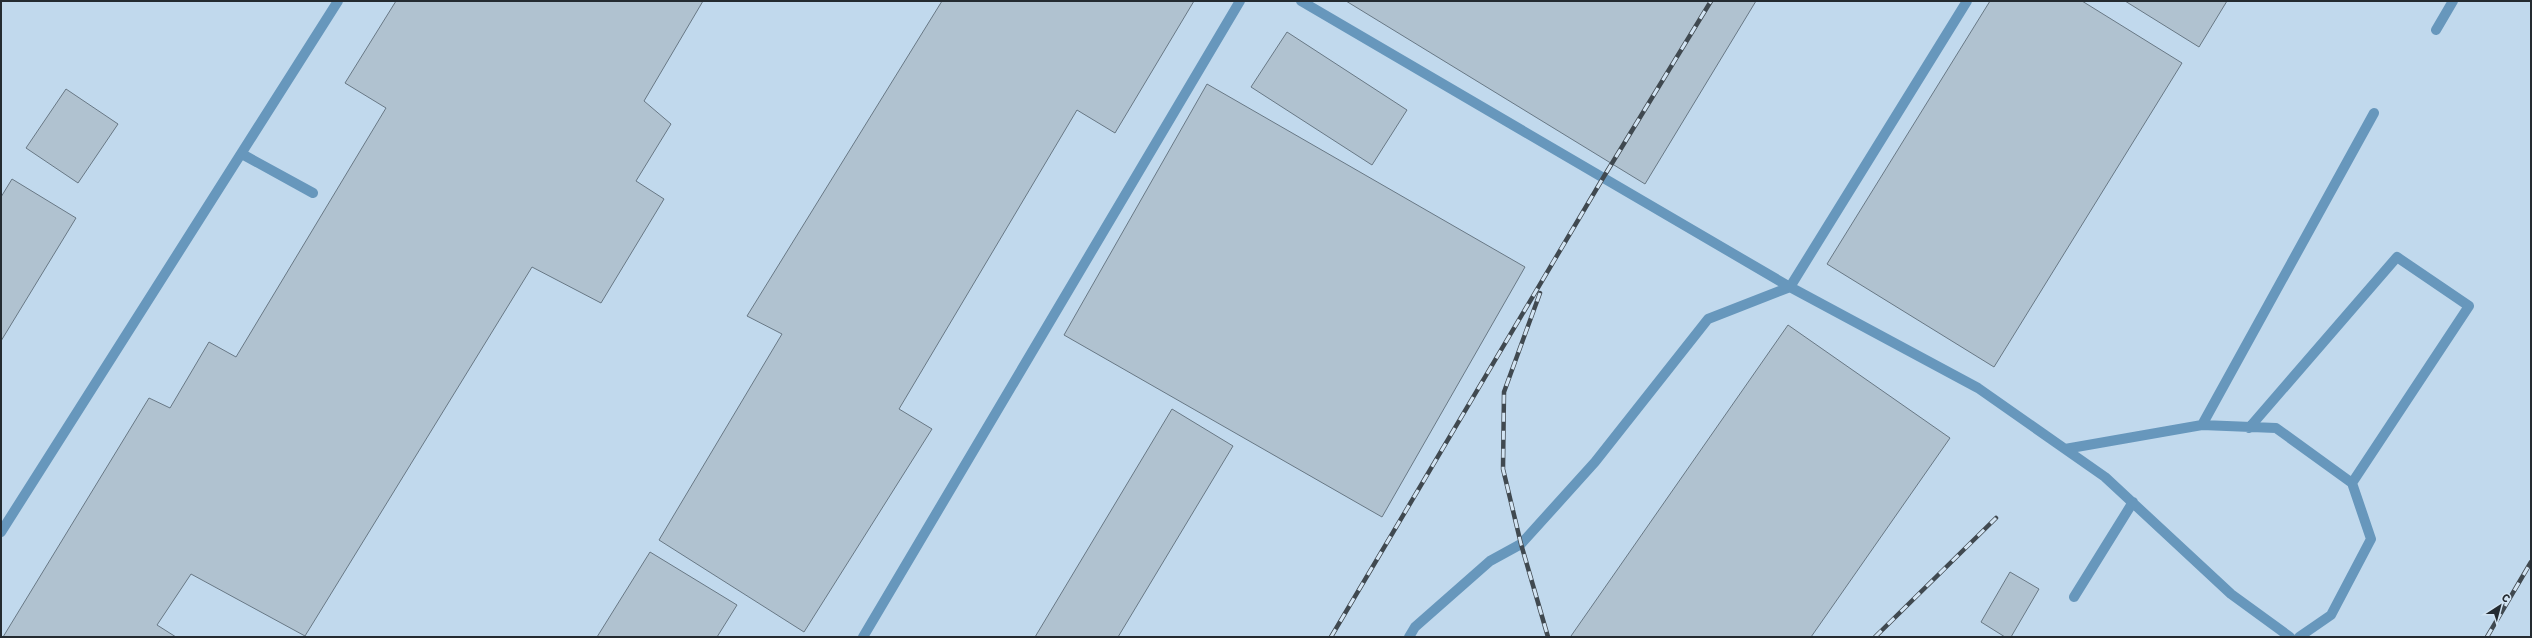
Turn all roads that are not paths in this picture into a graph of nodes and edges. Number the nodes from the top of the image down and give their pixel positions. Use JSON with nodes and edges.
{"nodes":[{"id":1,"x":338,"y":1,"type":"edge"},
{"id":2,"x":1240,"y":1,"type":"edge"},
{"id":3,"x":1301,"y":1,"type":"edge"},
{"id":4,"x":1967,"y":1,"type":"edge"},
{"id":5,"x":2453,"y":1,"type":"edge"},
{"id":6,"x":2436,"y":30,"type":"dead end"},
{"id":7,"x":2374,"y":113,"type":"dead end"},
{"id":8,"x":242,"y":154,"type":"junction"},
{"id":9,"x":313,"y":193,"type":"dead end"},
{"id":10,"x":1790,"y":287,"type":"junction"},
{"id":11,"x":2202,"y":425,"type":"junction"},
{"id":12,"x":2249,"y":428,"type":"junction"},
{"id":13,"x":2065,"y":449,"type":"junction"},
{"id":14,"x":2352,"y":483,"type":"junction"},
{"id":15,"x":2133,"y":502,"type":"junction"},
{"id":16,"x":1,"y":532,"type":"edge"},
{"id":17,"x":2074,"y":597,"type":"dead end"},
{"id":18,"x":863,"y":637,"type":"edge"},
{"id":19,"x":1409,"y":637,"type":"edge"},
{"id":20,"x":2290,"y":637,"type":"edge"},
{"id":21,"x":2299,"y":637,"type":"edge"}],
"edges":[{"from":1,"to":8,"type":"lane"},
{"from":2,"to":18,"type":"lane"},
{"from":3,"to":10,"type":"lane"},
{"from":4,"to":10,"type":"lane"},
{"from":5,"to":6,"type":"lane"},
{"from":7,"to":11,"type":"lane"},
{"from":8,"to":9,"type":"lane"},
{"from":8,"to":16,"type":"lane"},
{"from":10,"to":13,"type":"lane"},
{"from":10,"to":19,"type":"lane"},
{"from":11,"to":12,"type":"lane"},
{"from":11,"to":13,"type":"lane"},
{"from":12,"to":14,"type":"lane"},
{"from":12,"to":14,"type":"lane"},
{"from":13,"to":15,"type":"lane"},
{"from":14,"to":21,"type":"lane"},
{"from":15,"to":17,"type":"lane"},
{"from":15,"to":20,"type":"lane"}]}
